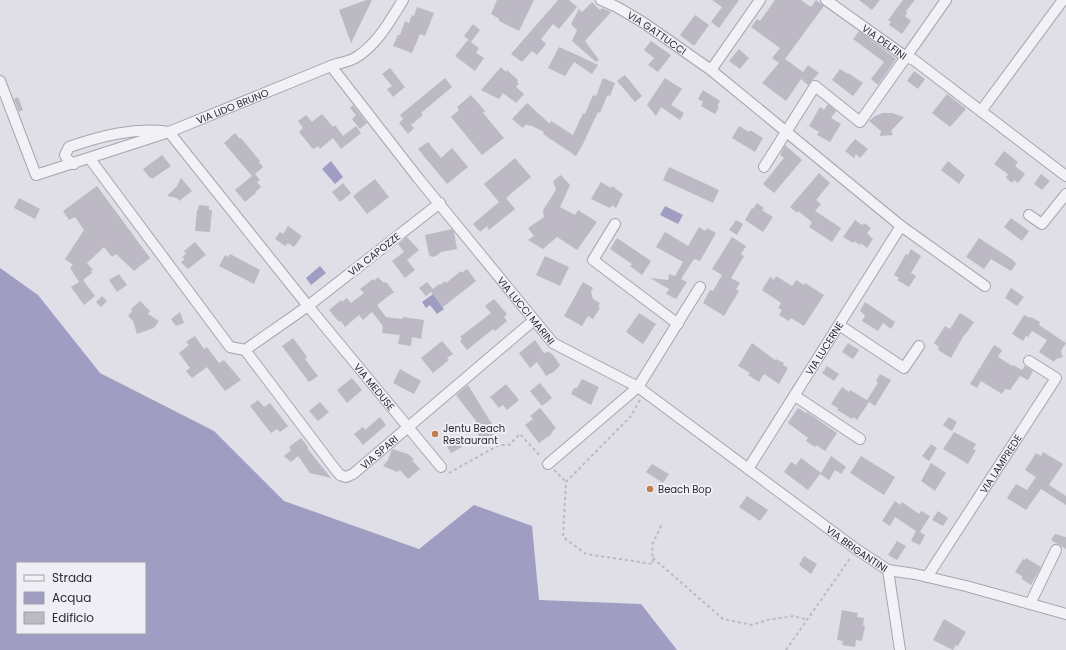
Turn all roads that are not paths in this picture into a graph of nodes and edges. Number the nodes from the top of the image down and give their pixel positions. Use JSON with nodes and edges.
{"nodes":[{"id":1,"x":403,"y":0,"type":"edge"},
{"id":2,"x":601,"y":0,"type":"edge"},
{"id":3,"x":760,"y":0,"type":"edge"},
{"id":4,"x":826,"y":0,"type":"edge"},
{"id":5,"x":946,"y":0,"type":"edge"},
{"id":6,"x":1063,"y":0,"type":"edge"},
{"id":7,"x":906,"y":57,"type":"junction"},
{"id":8,"x":331,"y":66,"type":"junction"},
{"id":9,"x":711,"y":70,"type":"junction"},
{"id":10,"x":0,"y":81,"type":"edge"},
{"id":11,"x":981,"y":111,"type":"junction"},
{"id":12,"x":786,"y":131,"type":"junction"},
{"id":13,"x":169,"y":132,"type":"junction"},
{"id":14,"x":90,"y":159,"type":"junction"},
{"id":15,"x":74,"y":164,"type":"junction"},
{"id":16,"x":764,"y":167,"type":"dead end"},
{"id":17,"x":1066,"y":176,"type":"edge"},
{"id":18,"x":1066,"y":194,"type":"edge"},
{"id":19,"x":440,"y":203,"type":"junction"},
{"id":20,"x":1029,"y":215,"type":"dead end"},
{"id":21,"x":615,"y":224,"type":"dead end"},
{"id":22,"x":901,"y":226,"type":"junction"},
{"id":23,"x":985,"y":286,"type":"dead end"},
{"id":24,"x":700,"y":287,"type":"dead end"},
{"id":25,"x":308,"y":306,"type":"junction"},
{"id":26,"x":534,"y":320,"type":"junction"},
{"id":27,"x":678,"y":324,"type":"junction"},
{"id":28,"x":839,"y":326,"type":"junction"},
{"id":29,"x":919,"y":346,"type":"dead end"},
{"id":30,"x":245,"y":350,"type":"junction"},
{"id":31,"x":1029,"y":361,"type":"dead end"},
{"id":32,"x":641,"y":390,"type":"junction"},
{"id":33,"x":795,"y":396,"type":"junction"},
{"id":34,"x":409,"y":427,"type":"junction"},
{"id":35,"x":860,"y":439,"type":"dead end"},
{"id":36,"x":548,"y":464,"type":"road end"},
{"id":37,"x":441,"y":467,"type":"road end"},
{"id":38,"x":748,"y":469,"type":"junction"},
{"id":39,"x":1056,"y":550,"type":"dead end"},
{"id":40,"x":888,"y":570,"type":"junction"},
{"id":41,"x":927,"y":577,"type":"junction"},
{"id":42,"x":1030,"y":604,"type":"junction"},
{"id":43,"x":1066,"y":614,"type":"edge"},
{"id":44,"x":900,"y":650,"type":"edge"}],
"edges":[{"from":1,"to":8,"type":"street","name":"VIA LIDO BRUNO"},
{"from":2,"to":9,"type":"street","name":"VIA GATTUCCI"},
{"from":3,"to":9,"type":"street"},
{"from":4,"to":7,"type":"street","name":"VIA DELFINI"},
{"from":5,"to":7,"type":"street","name":"VIA DELFINI"},
{"from":6,"to":11,"type":"street"},
{"from":7,"to":11,"type":"street"},
{"from":7,"to":12,"type":"street"},
{"from":8,"to":13,"type":"street","name":"VIA LIDO BRUNO"},
{"from":8,"to":19,"type":"street","name":"VIA LUCCI MARINI"},
{"from":9,"to":12,"type":"street","name":"VIA GATTUCCI"},
{"from":10,"to":15,"type":"street","name":"VIA LIDO BRUNO"},
{"from":11,"to":17,"type":"street"},
{"from":12,"to":16,"type":"street"},
{"from":12,"to":22,"type":"street","name":"VIA GATTUCCI"},
{"from":13,"to":14,"type":"street","name":"VIA LIDO BRUNO"},
{"from":13,"to":15,"type":"street"},
{"from":13,"to":25,"type":"street","name":"VIA MEDUSE"},
{"from":14,"to":15,"type":"street","name":"VIA LIDO BRUNO"},
{"from":14,"to":30,"type":"street"},
{"from":18,"to":20,"type":"street"},
{"from":19,"to":25,"type":"street","name":"VIA CAPOZZE"},
{"from":19,"to":26,"type":"street","name":"VIA LUCCI MARINI"},
{"from":21,"to":27,"type":"street"},
{"from":22,"to":23,"type":"street","name":"VIA GATTUCCI"},
{"from":22,"to":28,"type":"street","name":"VIA LUCERNE"},
{"from":24,"to":27,"type":"street"},
{"from":25,"to":30,"type":"street","name":"VIA CAPOZZE"},
{"from":25,"to":34,"type":"street","name":"VIA MEDUSE"},
{"from":26,"to":32,"type":"street","name":"VIA LUCCI MARINI"},
{"from":26,"to":34,"type":"street","name":"VIA SPARI"},
{"from":27,"to":32,"type":"street"},
{"from":28,"to":29,"type":"street"},
{"from":28,"to":33,"type":"street","name":"VIA LUCERNE"},
{"from":30,"to":34,"type":"street","name":"VIA SPARI"},
{"from":31,"to":41,"type":"street","name":"VIA LAMPREDE"},
{"from":32,"to":36,"type":"street"},
{"from":32,"to":38,"type":"street","name":"VIA LUCCI MARINI"},
{"from":33,"to":35,"type":"street"},
{"from":33,"to":38,"type":"street","name":"VIA LUCERNE"},
{"from":34,"to":37,"type":"street","name":"VIA MEDUSE"},
{"from":38,"to":40,"type":"street","name":"VIA BRIGANTINI"},
{"from":39,"to":42,"type":"street"},
{"from":40,"to":41,"type":"street","name":"VIA BRIGANTINI"},
{"from":40,"to":44,"type":"street"},
{"from":41,"to":42,"type":"street","name":"VIA BRIGANTINI"},
{"from":42,"to":43,"type":"street","name":"VIA BRIGANTINI"}]}
